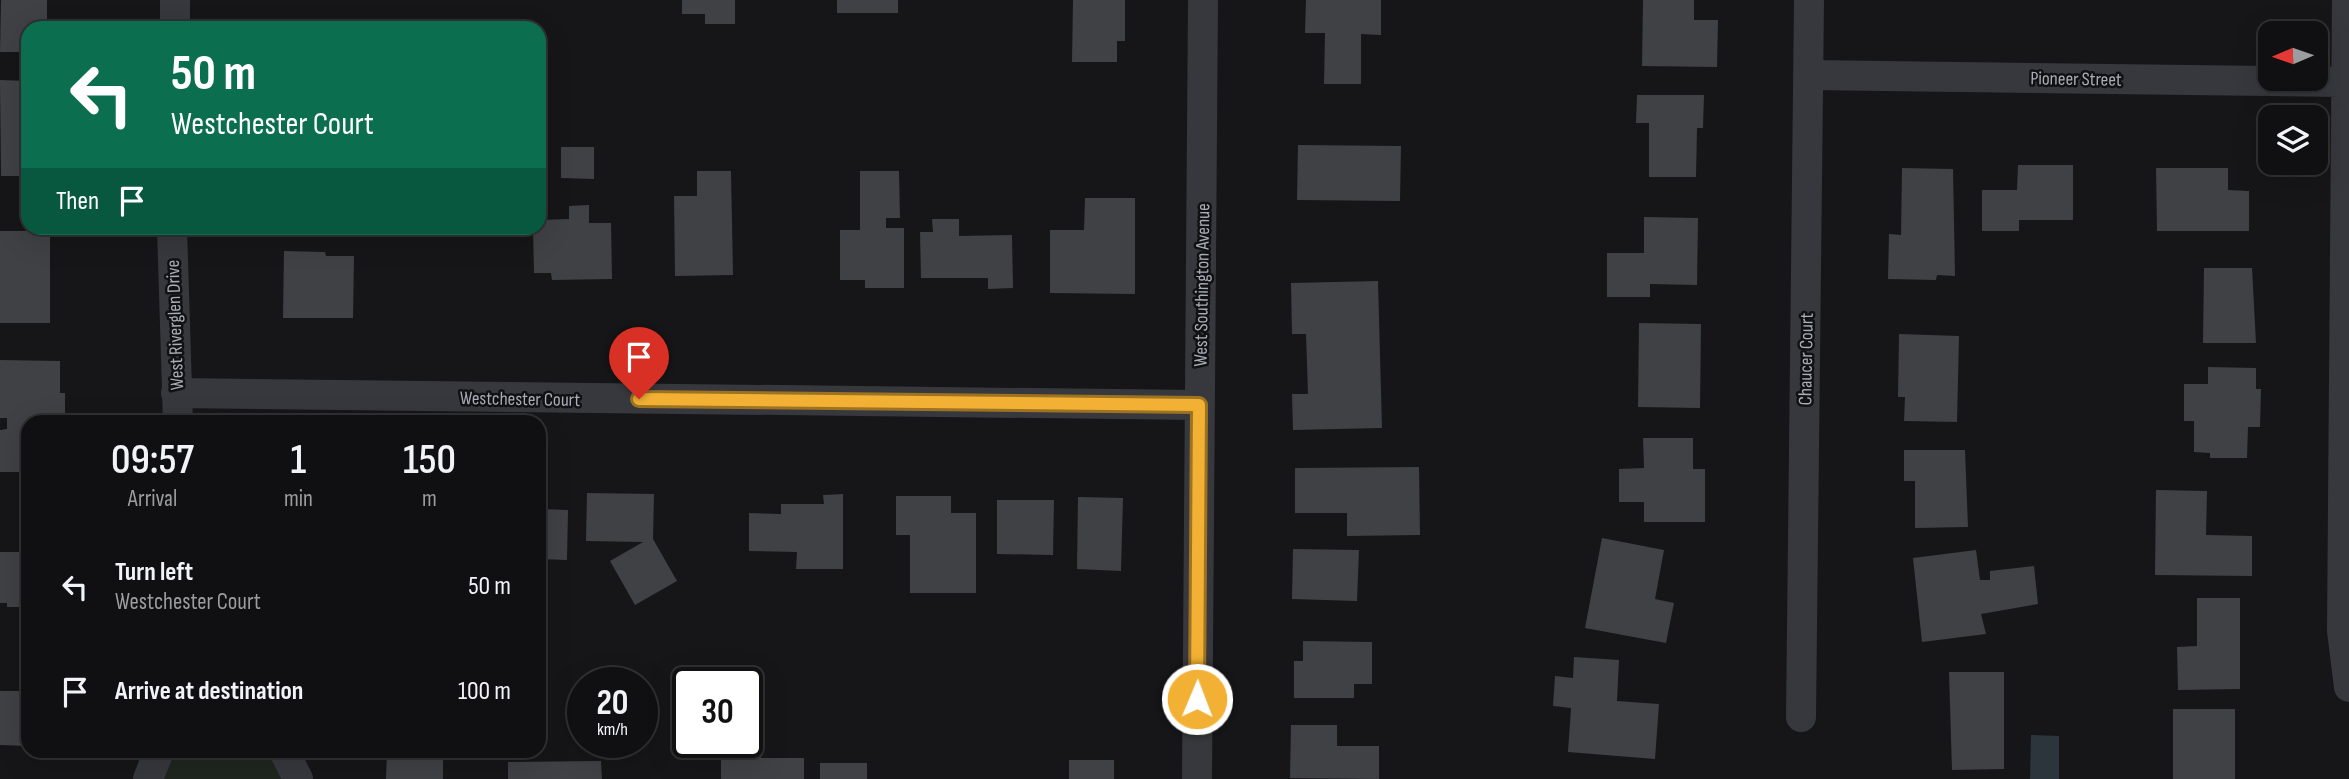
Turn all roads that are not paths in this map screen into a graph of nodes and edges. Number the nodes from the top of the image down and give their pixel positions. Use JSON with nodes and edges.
{"nodes":[{"id":1,"x":175,"y":0,"type":"edge"},
{"id":2,"x":1203,"y":0,"type":"edge"},
{"id":3,"x":1808,"y":0,"type":"edge"},
{"id":4,"x":2347,"y":0,"type":"edge"},
{"id":5,"x":175,"y":21,"type":"edge"},
{"id":6,"x":1808,"y":75,"type":"junction"},
{"id":7,"x":2344,"y":82,"type":"junction"},
{"id":8,"x":172,"y":235,"type":"edge"},
{"id":9,"x":1199,"y":405,"type":"junction"},
{"id":10,"x":177,"y":408,"type":"edge"},
{"id":11,"x":2349,"y":687,"type":"edge"},
{"id":12,"x":1801,"y":718,"type":"dead end"},
{"id":13,"x":156,"y":758,"type":"edge"},
{"id":14,"x":288,"y":758,"type":"edge"},
{"id":15,"x":148,"y":779,"type":"edge"},
{"id":16,"x":298,"y":779,"type":"edge"},
{"id":17,"x":1197,"y":779,"type":"edge"}],
"edges":[{"from":1,"to":5,"type":"street"},
{"from":2,"to":9,"type":"street","name":"West Southington Avenue"},
{"from":3,"to":6,"type":"street","name":"Chaucer Court"},
{"from":4,"to":7,"type":"street"},
{"from":6,"to":7,"type":"street","name":"Pioneer Street"},
{"from":6,"to":12,"type":"street","name":"Chaucer Court"},
{"from":7,"to":11,"type":"street"},
{"from":8,"to":10,"type":"street","name":"West Riverglen Drive"},
{"from":9,"to":10,"type":"street","name":"Westchester Court"},
{"from":9,"to":17,"type":"street","name":"West Southington Avenue"},
{"from":13,"to":15,"type":"street"},
{"from":14,"to":16,"type":"street"}]}
